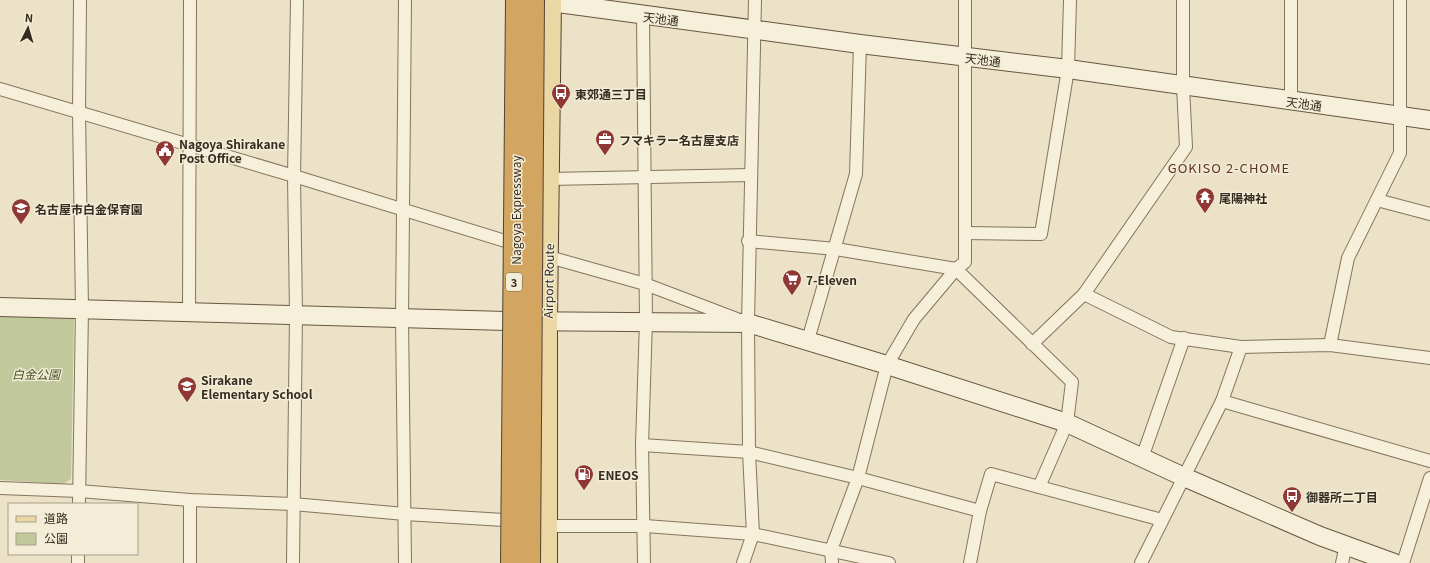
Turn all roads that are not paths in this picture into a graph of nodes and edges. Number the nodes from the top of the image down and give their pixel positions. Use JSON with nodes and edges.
{"nodes":[{"id":1,"x":80,"y":0,"type":"edge"},
{"id":2,"x":190,"y":0,"type":"edge"},
{"id":3,"x":298,"y":0,"type":"edge"},
{"id":4,"x":405,"y":0,"type":"edge"},
{"id":5,"x":506,"y":0,"type":"edge"},
{"id":6,"x":517,"y":0,"type":"edge"},
{"id":7,"x":543,"y":0,"type":"edge"},
{"id":8,"x":755,"y":0,"type":"edge"},
{"id":9,"x":965,"y":0,"type":"edge"},
{"id":10,"x":1070,"y":0,"type":"edge"},
{"id":11,"x":1183,"y":0,"type":"edge"},
{"id":12,"x":1291,"y":0,"type":"edge"},
{"id":13,"x":1400,"y":0,"type":"edge"},
{"id":14,"x":643,"y":16,"type":"junction"},
{"id":15,"x":756,"y":30,"type":"junction"},
{"id":16,"x":860,"y":44,"type":"junction"},
{"id":17,"x":965,"y":57,"type":"junction"},
{"id":18,"x":1068,"y":69,"type":"junction"},
{"id":19,"x":1183,"y":86,"type":"junction"},
{"id":20,"x":0,"y":89,"type":"edge"},
{"id":21,"x":1291,"y":101,"type":"junction"},
{"id":22,"x":79,"y":112,"type":"junction"},
{"id":23,"x":1400,"y":116,"type":"junction"},
{"id":24,"x":1430,"y":120,"type":"edge"},
{"id":25,"x":189,"y":144,"type":"junction"},
{"id":26,"x":751,"y":175,"type":"junction"},
{"id":27,"x":294,"y":176,"type":"junction"},
{"id":28,"x":644,"y":177,"type":"junction"},
{"id":29,"x":549,"y":178,"type":"junction"},
{"id":30,"x":1377,"y":200,"type":"junction"},
{"id":31,"x":404,"y":209,"type":"junction"},
{"id":32,"x":1430,"y":214,"type":"edge"},
{"id":33,"x":965,"y":233,"type":"junction"},
{"id":34,"x":506,"y":240,"type":"junction"},
{"id":35,"x":748,"y":240,"type":"junction"},
{"id":36,"x":836,"y":249,"type":"junction"},
{"id":37,"x":548,"y":258,"type":"junction"},
{"id":38,"x":956,"y":269,"type":"junction"},
{"id":39,"x":645,"y":284,"type":"junction"},
{"id":40,"x":1084,"y":294,"type":"junction"},
{"id":41,"x":0,"y":307,"type":"edge"},
{"id":42,"x":82,"y":308,"type":"junction"},
{"id":43,"x":189,"y":312,"type":"junction"},
{"id":44,"x":296,"y":314,"type":"junction"},
{"id":45,"x":402,"y":318,"type":"junction"},
{"id":46,"x":506,"y":321,"type":"junction"},
{"id":47,"x":547,"y":321,"type":"junction"},
{"id":48,"x":646,"y":321,"type":"junction"},
{"id":49,"x":748,"y":323,"type":"junction"},
{"id":50,"x":1184,"y":338,"type":"junction"},
{"id":51,"x":808,"y":340,"type":"junction"},
{"id":52,"x":1032,"y":344,"type":"junction"},
{"id":53,"x":1330,"y":345,"type":"junction"},
{"id":54,"x":1241,"y":347,"type":"junction"},
{"id":55,"x":1430,"y":358,"type":"edge"},
{"id":56,"x":887,"y":365,"type":"junction"},
{"id":57,"x":1222,"y":401,"type":"junction"},
{"id":58,"x":1067,"y":423,"type":"junction"},
{"id":59,"x":642,"y":445,"type":"junction"},
{"id":60,"x":749,"y":452,"type":"junction"},
{"id":61,"x":1142,"y":458,"type":"junction"},
{"id":62,"x":1430,"y":461,"type":"edge"},
{"id":63,"x":1184,"y":477,"type":"junction"},
{"id":64,"x":858,"y":478,"type":"junction"},
{"id":65,"x":1430,"y":478,"type":"edge"},
{"id":66,"x":1039,"y":487,"type":"junction"},
{"id":67,"x":0,"y":488,"type":"edge"},
{"id":68,"x":79,"y":491,"type":"junction"},
{"id":69,"x":1428,"y":492,"type":"edge"},
{"id":70,"x":190,"y":500,"type":"junction"},
{"id":71,"x":79,"y":503,"type":"edge"},
{"id":72,"x":293,"y":504,"type":"junction"},
{"id":73,"x":980,"y":511,"type":"junction"},
{"id":74,"x":405,"y":514,"type":"junction"},
{"id":75,"x":504,"y":520,"type":"junction"},
{"id":76,"x":1162,"y":520,"type":"junction"},
{"id":77,"x":547,"y":526,"type":"junction"},
{"id":78,"x":645,"y":526,"type":"junction"},
{"id":79,"x":753,"y":534,"type":"junction"},
{"id":80,"x":1346,"y":545,"type":"junction"},
{"id":81,"x":831,"y":550,"type":"junction"},
{"id":82,"x":190,"y":563,"type":"edge"},
{"id":83,"x":293,"y":563,"type":"edge"},
{"id":84,"x":405,"y":563,"type":"edge"},
{"id":85,"x":504,"y":563,"type":"edge"},
{"id":86,"x":512,"y":563,"type":"edge"},
{"id":87,"x":529,"y":563,"type":"edge"},
{"id":88,"x":547,"y":563,"type":"edge"},
{"id":89,"x":644,"y":563,"type":"edge"},
{"id":90,"x":744,"y":563,"type":"edge"},
{"id":91,"x":832,"y":563,"type":"edge"},
{"id":92,"x":889,"y":563,"type":"edge"},
{"id":93,"x":970,"y":563,"type":"edge"},
{"id":94,"x":1141,"y":563,"type":"edge"},
{"id":95,"x":1342,"y":563,"type":"edge"},
{"id":96,"x":1394,"y":563,"type":"edge"},
{"id":97,"x":1403,"y":563,"type":"edge"}],
"edges":[{"from":1,"to":22,"type":"street"},
{"from":2,"to":25,"type":"street"},
{"from":3,"to":27,"type":"street"},
{"from":4,"to":31,"type":"street"},
{"from":5,"to":34,"type":"main road"},
{"from":6,"to":86,"type":"highway","name":"Nagoya Expressway","number":"3","bridge":true},
{"from":7,"to":14,"type":"street","name":"天池通"},
{"from":7,"to":29,"type":"main road","name":"Airport Route"},
{"from":7,"to":87,"type":"highway","name":"Nagoya Expressway","number":"3","bridge":true},
{"from":8,"to":15,"type":"street"},
{"from":9,"to":17,"type":"street"},
{"from":10,"to":18,"type":"street"},
{"from":11,"to":19,"type":"street"},
{"from":12,"to":21,"type":"street"},
{"from":13,"to":23,"type":"street"},
{"from":14,"to":15,"type":"street","name":"天池通"},
{"from":14,"to":28,"type":"street"},
{"from":15,"to":16,"type":"street","name":"天池通"},
{"from":15,"to":26,"type":"street"},
{"from":16,"to":17,"type":"street","name":"天池通"},
{"from":16,"to":36,"type":"street"},
{"from":17,"to":18,"type":"street","name":"天池通"},
{"from":17,"to":33,"type":"street"},
{"from":18,"to":19,"type":"street","name":"天池通"},
{"from":18,"to":33,"type":"street"},
{"from":19,"to":21,"type":"street","name":"天池通"},
{"from":19,"to":40,"type":"street"},
{"from":20,"to":22,"type":"street"},
{"from":21,"to":23,"type":"street","name":"天池通"},
{"from":22,"to":25,"type":"street"},
{"from":22,"to":42,"type":"street"},
{"from":23,"to":24,"type":"street","name":"天池通"},
{"from":23,"to":30,"type":"street"},
{"from":25,"to":27,"type":"street"},
{"from":25,"to":43,"type":"street"},
{"from":26,"to":28,"type":"street"},
{"from":26,"to":35,"type":"street"},
{"from":27,"to":31,"type":"street"},
{"from":27,"to":44,"type":"street"},
{"from":28,"to":29,"type":"street"},
{"from":28,"to":39,"type":"street"},
{"from":29,"to":37,"type":"main road","name":"Airport Route"},
{"from":30,"to":32,"type":"street"},
{"from":30,"to":53,"type":"street"},
{"from":31,"to":34,"type":"street"},
{"from":31,"to":45,"type":"street"},
{"from":33,"to":38,"type":"street"},
{"from":34,"to":37,"type":"street"},
{"from":34,"to":46,"type":"main road"},
{"from":35,"to":36,"type":"street"},
{"from":35,"to":49,"type":"street"},
{"from":36,"to":38,"type":"street"},
{"from":36,"to":51,"type":"street"},
{"from":37,"to":39,"type":"street"},
{"from":37,"to":47,"type":"main road","name":"Airport Route"},
{"from":38,"to":52,"type":"street"},
{"from":38,"to":56,"type":"street"},
{"from":39,"to":48,"type":"street"},
{"from":39,"to":49,"type":"street"},
{"from":40,"to":50,"type":"street"},
{"from":40,"to":52,"type":"street"},
{"from":41,"to":42,"type":"street"},
{"from":42,"to":43,"type":"street"},
{"from":42,"to":68,"type":"street"},
{"from":43,"to":44,"type":"street"},
{"from":44,"to":45,"type":"street"},
{"from":44,"to":72,"type":"street"},
{"from":45,"to":46,"type":"street"},
{"from":45,"to":74,"type":"street"},
{"from":46,"to":47,"type":"street"},
{"from":46,"to":75,"type":"main road"},
{"from":47,"to":48,"type":"street"},
{"from":47,"to":77,"type":"main road","name":"Airport Route"},
{"from":48,"to":49,"type":"street"},
{"from":48,"to":59,"type":"street"},
{"from":49,"to":51,"type":"street"},
{"from":49,"to":60,"type":"street"},
{"from":50,"to":54,"type":"street"},
{"from":50,"to":61,"type":"street"},
{"from":51,"to":56,"type":"street"},
{"from":52,"to":58,"type":"street"},
{"from":53,"to":54,"type":"street"},
{"from":53,"to":55,"type":"street"},
{"from":54,"to":57,"type":"street"},
{"from":56,"to":58,"type":"street"},
{"from":56,"to":64,"type":"street"},
{"from":57,"to":62,"type":"street"},
{"from":57,"to":63,"type":"street"},
{"from":58,"to":61,"type":"street"},
{"from":58,"to":66,"type":"street"},
{"from":59,"to":60,"type":"street"},
{"from":59,"to":78,"type":"street"},
{"from":60,"to":64,"type":"street"},
{"from":60,"to":79,"type":"street"},
{"from":61,"to":63,"type":"street"},
{"from":63,"to":76,"type":"street"},
{"from":63,"to":80,"type":"street"},
{"from":64,"to":73,"type":"street"},
{"from":64,"to":81,"type":"street"},
{"from":65,"to":69,"type":"street"},
{"from":66,"to":73,"type":"street"},
{"from":66,"to":76,"type":"street"},
{"from":67,"to":68,"type":"street"},
{"from":68,"to":70,"type":"street"},
{"from":68,"to":71,"type":"street"},
{"from":69,"to":97,"type":"street"},
{"from":70,"to":72,"type":"street"},
{"from":70,"to":82,"type":"street"},
{"from":72,"to":74,"type":"street"},
{"from":72,"to":83,"type":"street"},
{"from":73,"to":93,"type":"street"},
{"from":74,"to":75,"type":"street"},
{"from":74,"to":84,"type":"street"},
{"from":75,"to":85,"type":"main road"},
{"from":76,"to":94,"type":"street"},
{"from":77,"to":78,"type":"street"},
{"from":77,"to":88,"type":"main road","name":"Airport Route"},
{"from":78,"to":79,"type":"street"},
{"from":78,"to":89,"type":"street"},
{"from":79,"to":81,"type":"street"},
{"from":79,"to":90,"type":"street"},
{"from":80,"to":95,"type":"street"},
{"from":80,"to":96,"type":"street"},
{"from":81,"to":91,"type":"street"},
{"from":81,"to":92,"type":"street"}]}
